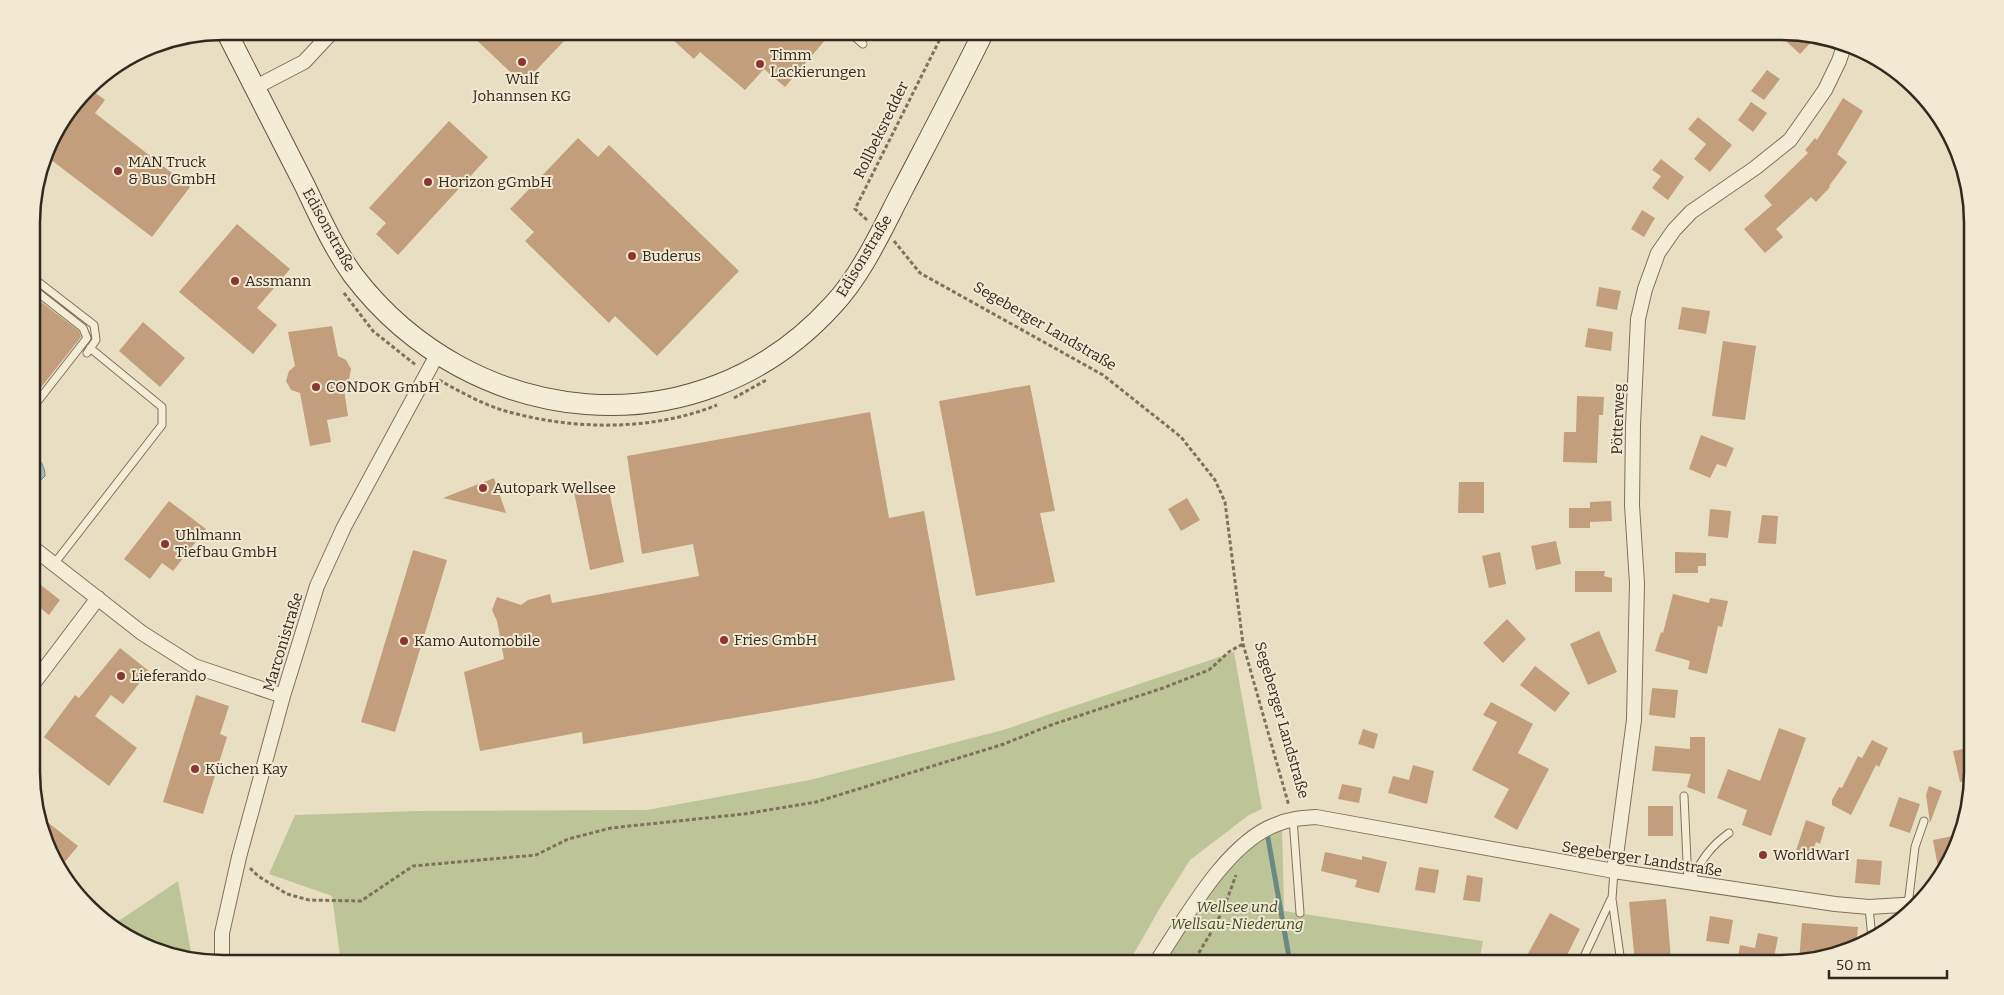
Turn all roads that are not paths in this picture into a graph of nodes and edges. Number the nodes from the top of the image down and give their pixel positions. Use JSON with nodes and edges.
{"nodes":[{"id":1,"x":230,"y":40,"type":"edge"},
{"id":2,"x":325,"y":40,"type":"edge"},
{"id":3,"x":858,"y":40,"type":"edge"},
{"id":4,"x":980,"y":40,"type":"edge"},
{"id":5,"x":863,"y":44,"type":"dead end"},
{"id":6,"x":1842,"y":51,"type":"edge"},
{"id":7,"x":254,"y":88,"type":"junction"},
{"id":8,"x":40,"y":283,"type":"edge"},
{"id":9,"x":40,"y":294,"type":"edge"},
{"id":10,"x":438,"y":353,"type":"junction"},
{"id":11,"x":40,"y":398,"type":"edge"},
{"id":12,"x":40,"y":553,"type":"edge"},
{"id":13,"x":54,"y":564,"type":"junction"},
{"id":14,"x":98,"y":598,"type":"junction"},
{"id":15,"x":40,"y":675,"type":"edge"},
{"id":16,"x":283,"y":696,"type":"junction"},
{"id":17,"x":1684,"y":796,"type":"dead end"},
{"id":18,"x":1293,"y":819,"type":"junction"},
{"id":19,"x":1924,"y":821,"type":"dead end"},
{"id":20,"x":1729,"y":833,"type":"dead end"},
{"id":21,"x":1614,"y":871,"type":"junction"},
{"id":22,"x":1688,"y":884,"type":"junction"},
{"id":23,"x":1914,"y":897,"type":"edge"},
{"id":24,"x":1612,"y":899,"type":"junction"},
{"id":25,"x":1907,"y":904,"type":"edge"},
{"id":26,"x":1869,"y":907,"type":"junction"},
{"id":27,"x":1300,"y":913,"type":"dead end"},
{"id":28,"x":1871,"y":930,"type":"edge"},
{"id":29,"x":222,"y":955,"type":"edge"},
{"id":30,"x":1161,"y":955,"type":"edge"},
{"id":31,"x":1585,"y":955,"type":"edge"},
{"id":32,"x":1620,"y":955,"type":"edge"}],
"edges":[{"from":1,"to":7,"type":"street","name":"Edisonstraße"},
{"from":2,"to":7,"type":"street"},
{"from":3,"to":5,"type":"lane"},
{"from":4,"to":10,"type":"street","name":"Edisonstraße"},
{"from":6,"to":21,"type":"street","name":"Pötterweg"},
{"from":7,"to":10,"type":"street","name":"Edisonstraße"},
{"from":8,"to":13,"type":"lane"},
{"from":9,"to":11,"type":"lane"},
{"from":10,"to":16,"type":"street","name":"Marconistraße"},
{"from":12,"to":13,"type":"street"},
{"from":13,"to":14,"type":"street"},
{"from":14,"to":15,"type":"street"},
{"from":14,"to":16,"type":"street"},
{"from":16,"to":29,"type":"street","name":"Marconistraße"},
{"from":17,"to":22,"type":"lane"},
{"from":18,"to":21,"type":"street","name":"Segeberger Landstraße"},
{"from":18,"to":27,"type":"lane"},
{"from":18,"to":30,"type":"street"},
{"from":19,"to":23,"type":"lane"},
{"from":20,"to":22,"type":"lane"},
{"from":21,"to":22,"type":"street","name":"Segeberger Landstraße"},
{"from":21,"to":24,"type":"lane"},
{"from":22,"to":26,"type":"street","name":"Segeberger Landstraße"},
{"from":24,"to":31,"type":"lane"},
{"from":24,"to":32,"type":"lane"},
{"from":25,"to":26,"type":"street","name":"Segeberger Landstraße"},
{"from":26,"to":28,"type":"lane"}]}
